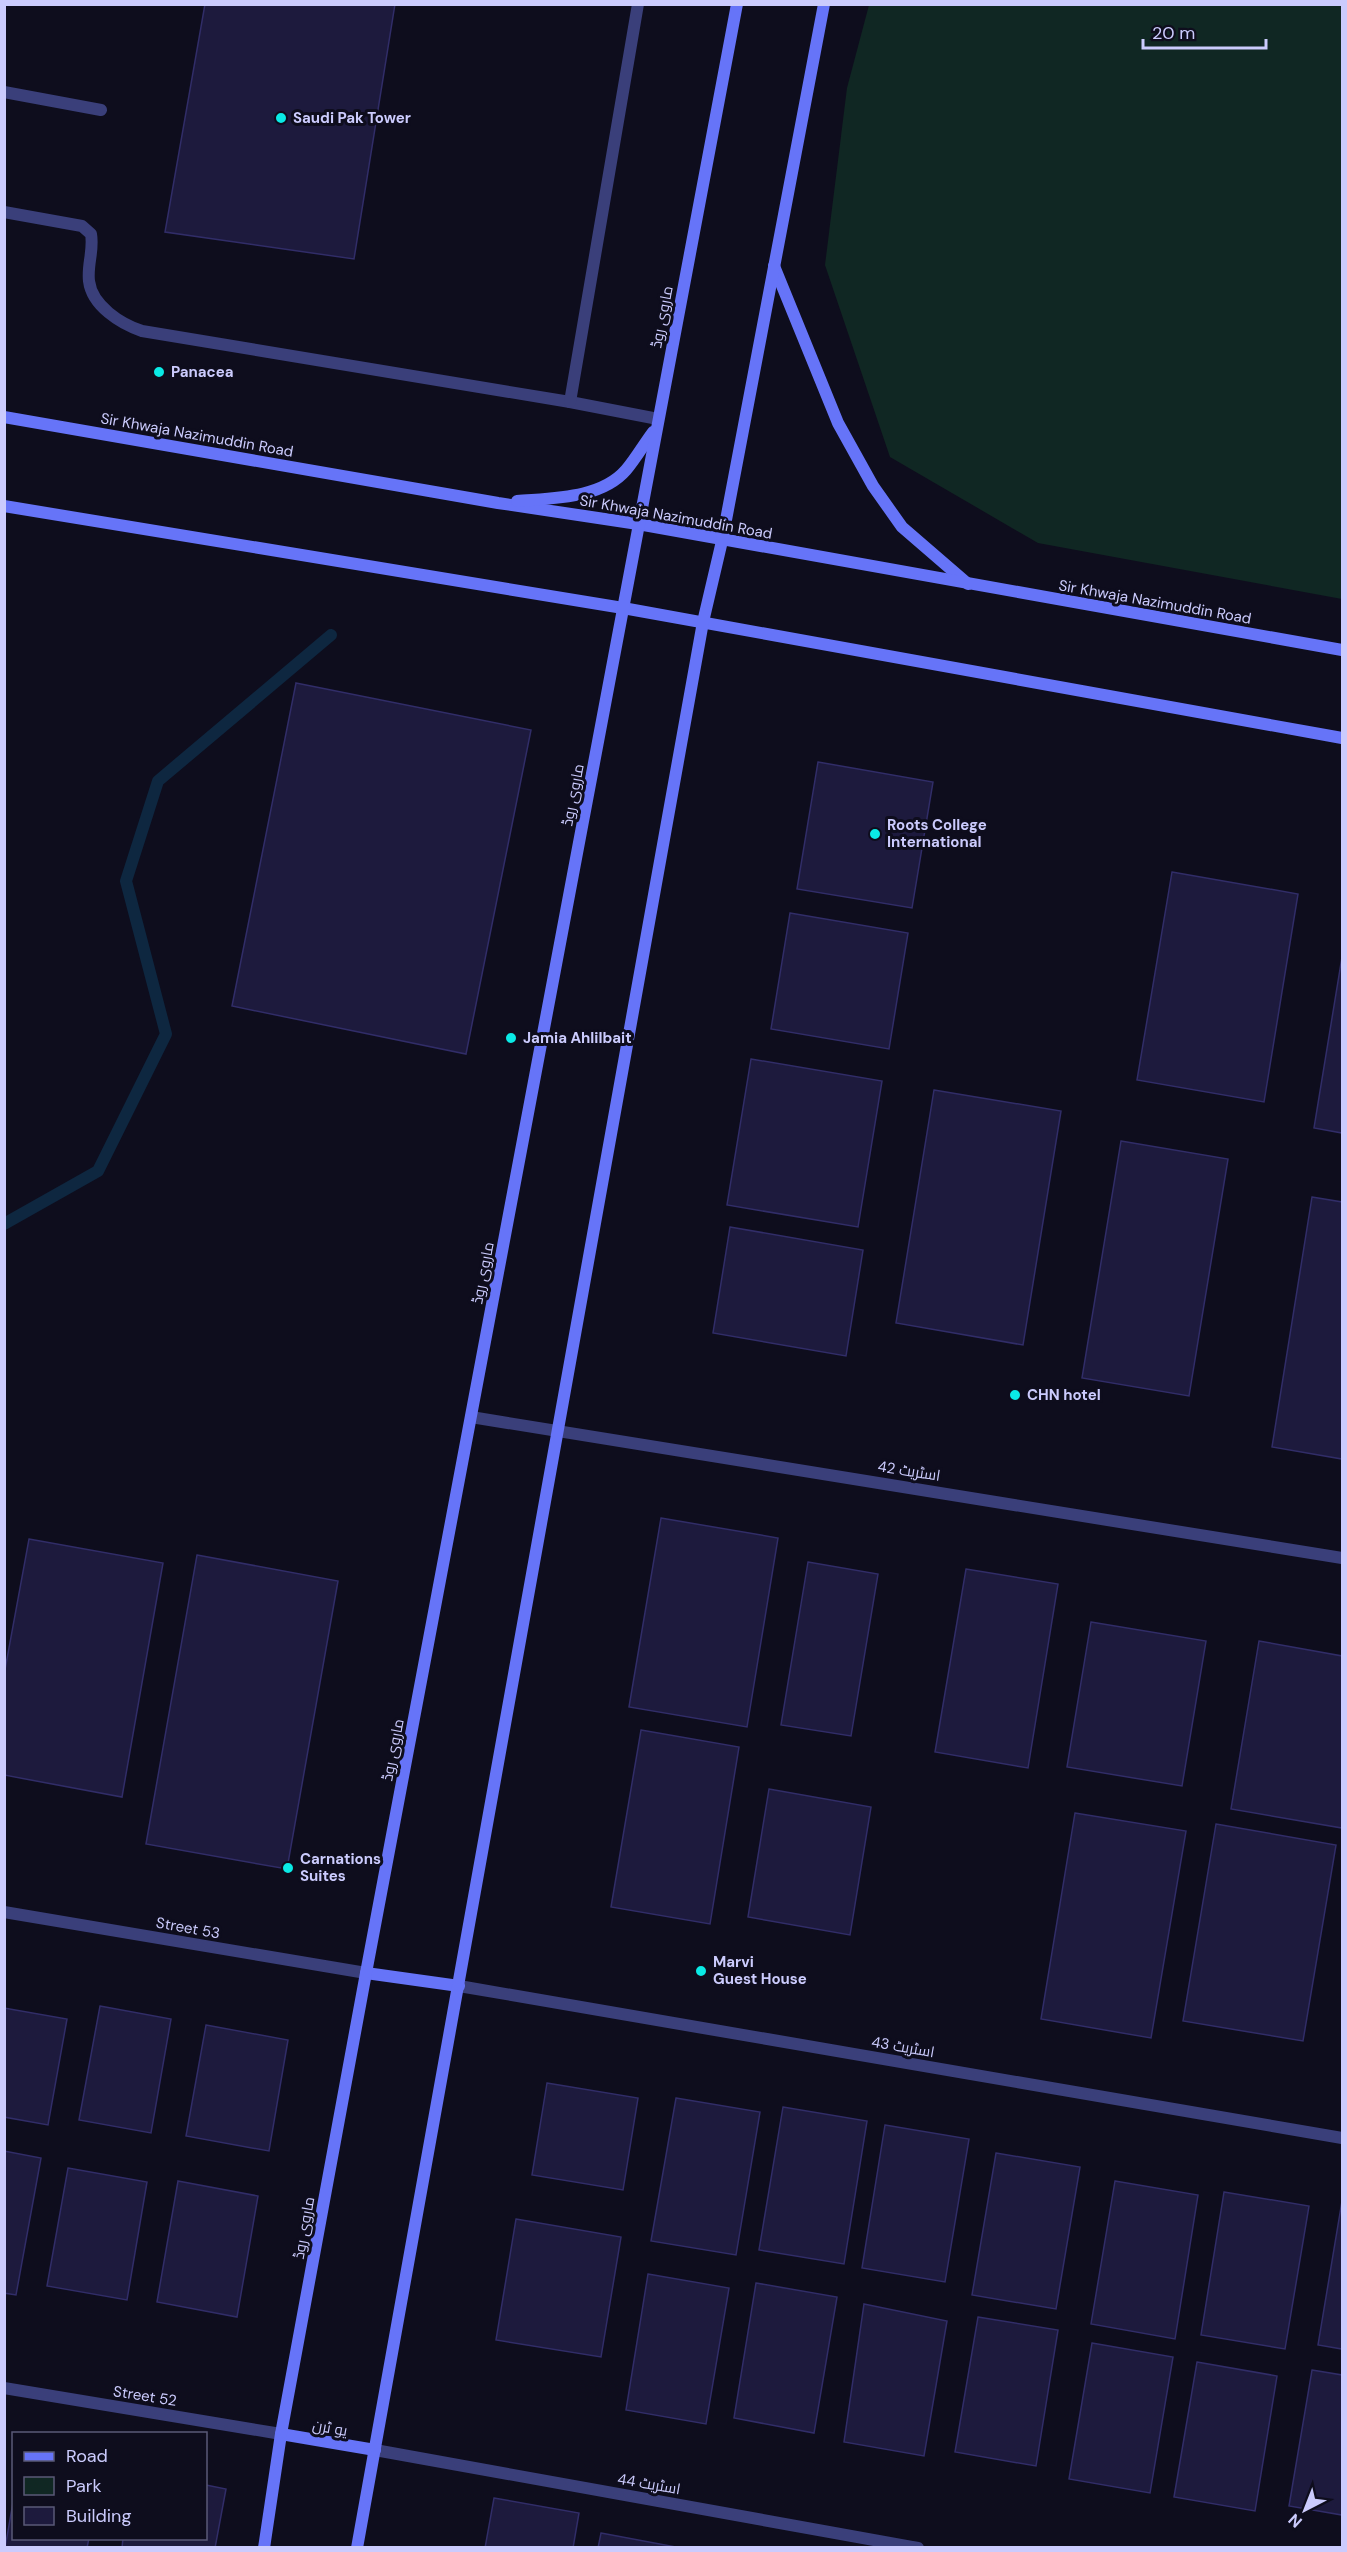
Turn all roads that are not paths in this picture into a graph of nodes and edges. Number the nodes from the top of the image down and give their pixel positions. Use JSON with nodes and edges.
{"nodes":[{"id":1,"x":638,"y":4,"type":"edge"},
{"id":2,"x":737,"y":4,"type":"edge"},
{"id":3,"x":824,"y":4,"type":"edge"},
{"id":4,"x":4,"y":92,"type":"edge"},
{"id":5,"x":101,"y":110,"type":"dead end"},
{"id":6,"x":4,"y":212,"type":"edge"},
{"id":7,"x":774,"y":266,"type":"junction"},
{"id":8,"x":570,"y":402,"type":"junction"},
{"id":9,"x":4,"y":417,"type":"edge"},
{"id":10,"x":657,"y":423,"type":"junction"},
{"id":11,"x":498,"y":503,"type":"junction"},
{"id":12,"x":4,"y":506,"type":"edge"},
{"id":13,"x":638,"y":524,"type":"junction"},
{"id":14,"x":722,"y":541,"type":"junction"},
{"id":15,"x":968,"y":584,"type":"junction"},
{"id":16,"x":623,"y":608,"type":"junction"},
{"id":17,"x":703,"y":622,"type":"junction"},
{"id":18,"x":1342,"y":650,"type":"edge"},
{"id":19,"x":1342,"y":738,"type":"edge"},
{"id":20,"x":471,"y":1417,"type":"junction"},
{"id":21,"x":558,"y":1429,"type":"junction"},
{"id":22,"x":1342,"y":1558,"type":"edge"},
{"id":23,"x":4,"y":1911,"type":"edge"},
{"id":24,"x":366,"y":1973,"type":"junction"},
{"id":25,"x":459,"y":1986,"type":"junction"},
{"id":26,"x":1342,"y":2138,"type":"edge"},
{"id":27,"x":4,"y":2388,"type":"edge"},
{"id":28,"x":281,"y":2434,"type":"junction"},
{"id":29,"x":375,"y":2450,"type":"junction"},
{"id":30,"x":264,"y":2547,"type":"edge"},
{"id":31,"x":357,"y":2547,"type":"edge"},
{"id":32,"x":918,"y":2547,"type":"edge"}],
"edges":[{"from":1,"to":8,"type":"street"},
{"from":2,"to":10,"type":"street","name":"ماروی روڈ"},
{"from":3,"to":7,"type":"street"},
{"from":4,"to":5,"type":"street"},
{"from":6,"to":8,"type":"street"},
{"from":7,"to":14,"type":"street"},
{"from":7,"to":15,"type":"street"},
{"from":8,"to":10,"type":"street"},
{"from":9,"to":11,"type":"street","name":"Sir Khwaja Nazimuddin Road"},
{"from":10,"to":11,"type":"street"},
{"from":10,"to":13,"type":"street","name":"ماروی روڈ"},
{"from":11,"to":13,"type":"street","name":"Sir Khwaja Nazimuddin Road"},
{"from":12,"to":16,"type":"street"},
{"from":13,"to":14,"type":"street","name":"Sir Khwaja Nazimuddin Road"},
{"from":13,"to":16,"type":"street","name":"ماروی روڈ"},
{"from":14,"to":15,"type":"street","name":"Sir Khwaja Nazimuddin Road"},
{"from":14,"to":17,"type":"street"},
{"from":15,"to":18,"type":"street","name":"Sir Khwaja Nazimuddin Road"},
{"from":16,"to":17,"type":"street"},
{"from":16,"to":20,"type":"street","name":"ماروی روڈ"},
{"from":17,"to":19,"type":"street"},
{"from":17,"to":21,"type":"street"},
{"from":20,"to":21,"type":"street","name":"اسٹریٹ 42"},
{"from":20,"to":24,"type":"street","name":"ماروی روڈ"},
{"from":21,"to":22,"type":"street","name":"اسٹریٹ 42"},
{"from":21,"to":25,"type":"street"},
{"from":23,"to":24,"type":"street","name":"Street 53"},
{"from":24,"to":25,"type":"street"},
{"from":24,"to":28,"type":"street","name":"ماروی روڈ"},
{"from":25,"to":26,"type":"street","name":"اسٹریٹ 43"},
{"from":25,"to":29,"type":"street"},
{"from":27,"to":28,"type":"street","name":"Street 52"},
{"from":28,"to":29,"type":"street","name":"یو ٹرن"},
{"from":28,"to":30,"type":"street","name":"ماروی روڈ"},
{"from":29,"to":31,"type":"street"},
{"from":29,"to":32,"type":"street","name":"اسٹریٹ 44"}]}
